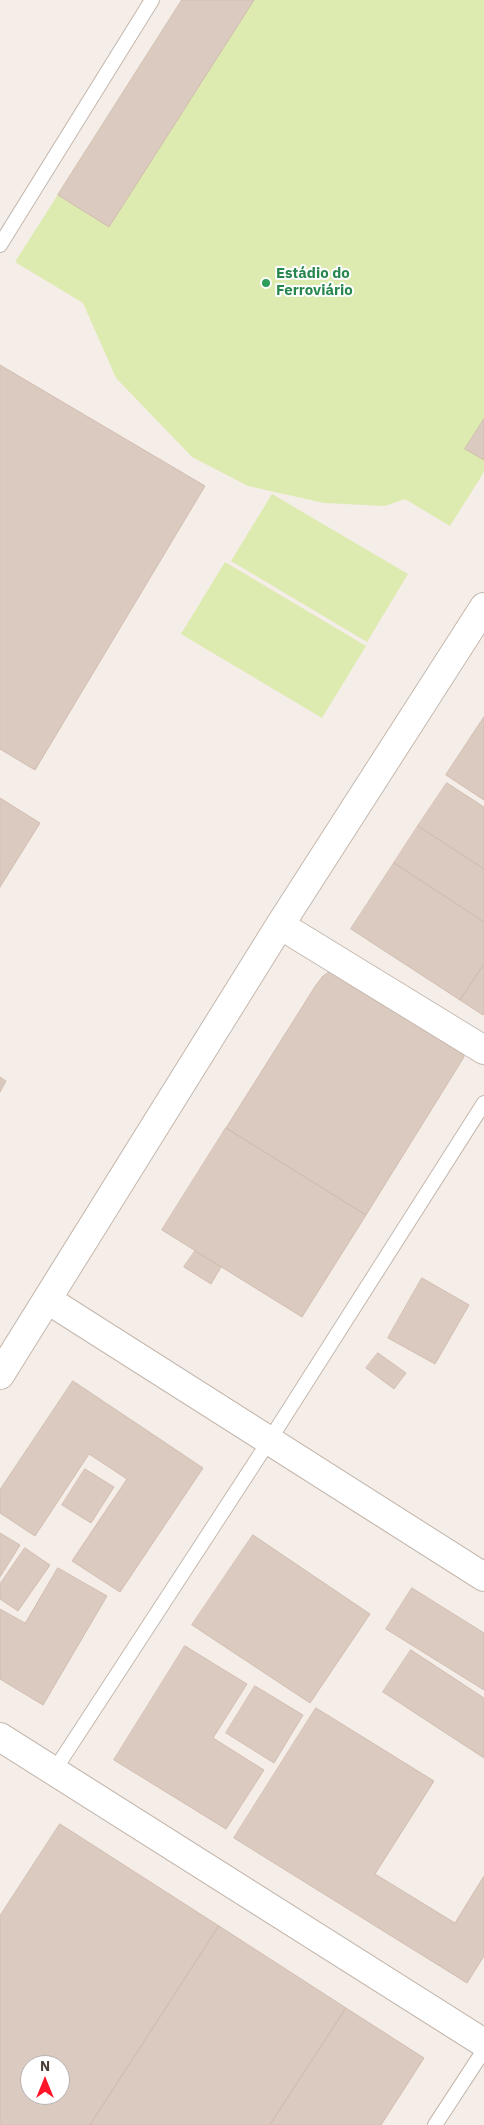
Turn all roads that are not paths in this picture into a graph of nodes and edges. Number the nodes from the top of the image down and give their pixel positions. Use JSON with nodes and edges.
{"nodes":[{"id":1,"x":152,"y":0,"type":"edge"},
{"id":2,"x":0,"y":245,"type":"edge"},
{"id":3,"x":484,"y":607,"type":"edge"},
{"id":4,"x":280,"y":925,"type":"junction"},
{"id":5,"x":484,"y":1050,"type":"edge"},
{"id":6,"x":484,"y":1104,"type":"edge"},
{"id":7,"x":48,"y":1300,"type":"junction"},
{"id":8,"x":0,"y":1375,"type":"edge"},
{"id":9,"x":268,"y":1440,"type":"junction"},
{"id":10,"x":484,"y":1577,"type":"edge"},
{"id":11,"x":0,"y":1737,"type":"edge"},
{"id":12,"x":54,"y":1771,"type":"junction"},
{"id":13,"x":484,"y":2043,"type":"edge"},
{"id":14,"x":484,"y":2050,"type":"edge"},
{"id":15,"x":435,"y":2125,"type":"edge"}],
"edges":[{"from":1,"to":2,"type":"lane"},
{"from":3,"to":4,"type":"street"},
{"from":4,"to":5,"type":"street"},
{"from":4,"to":7,"type":"street"},
{"from":6,"to":9,"type":"lane"},
{"from":7,"to":8,"type":"street"},
{"from":7,"to":9,"type":"street"},
{"from":9,"to":10,"type":"street"},
{"from":9,"to":12,"type":"lane"},
{"from":11,"to":12,"type":"street"},
{"from":12,"to":13,"type":"street"},
{"from":14,"to":15,"type":"lane"}]}
